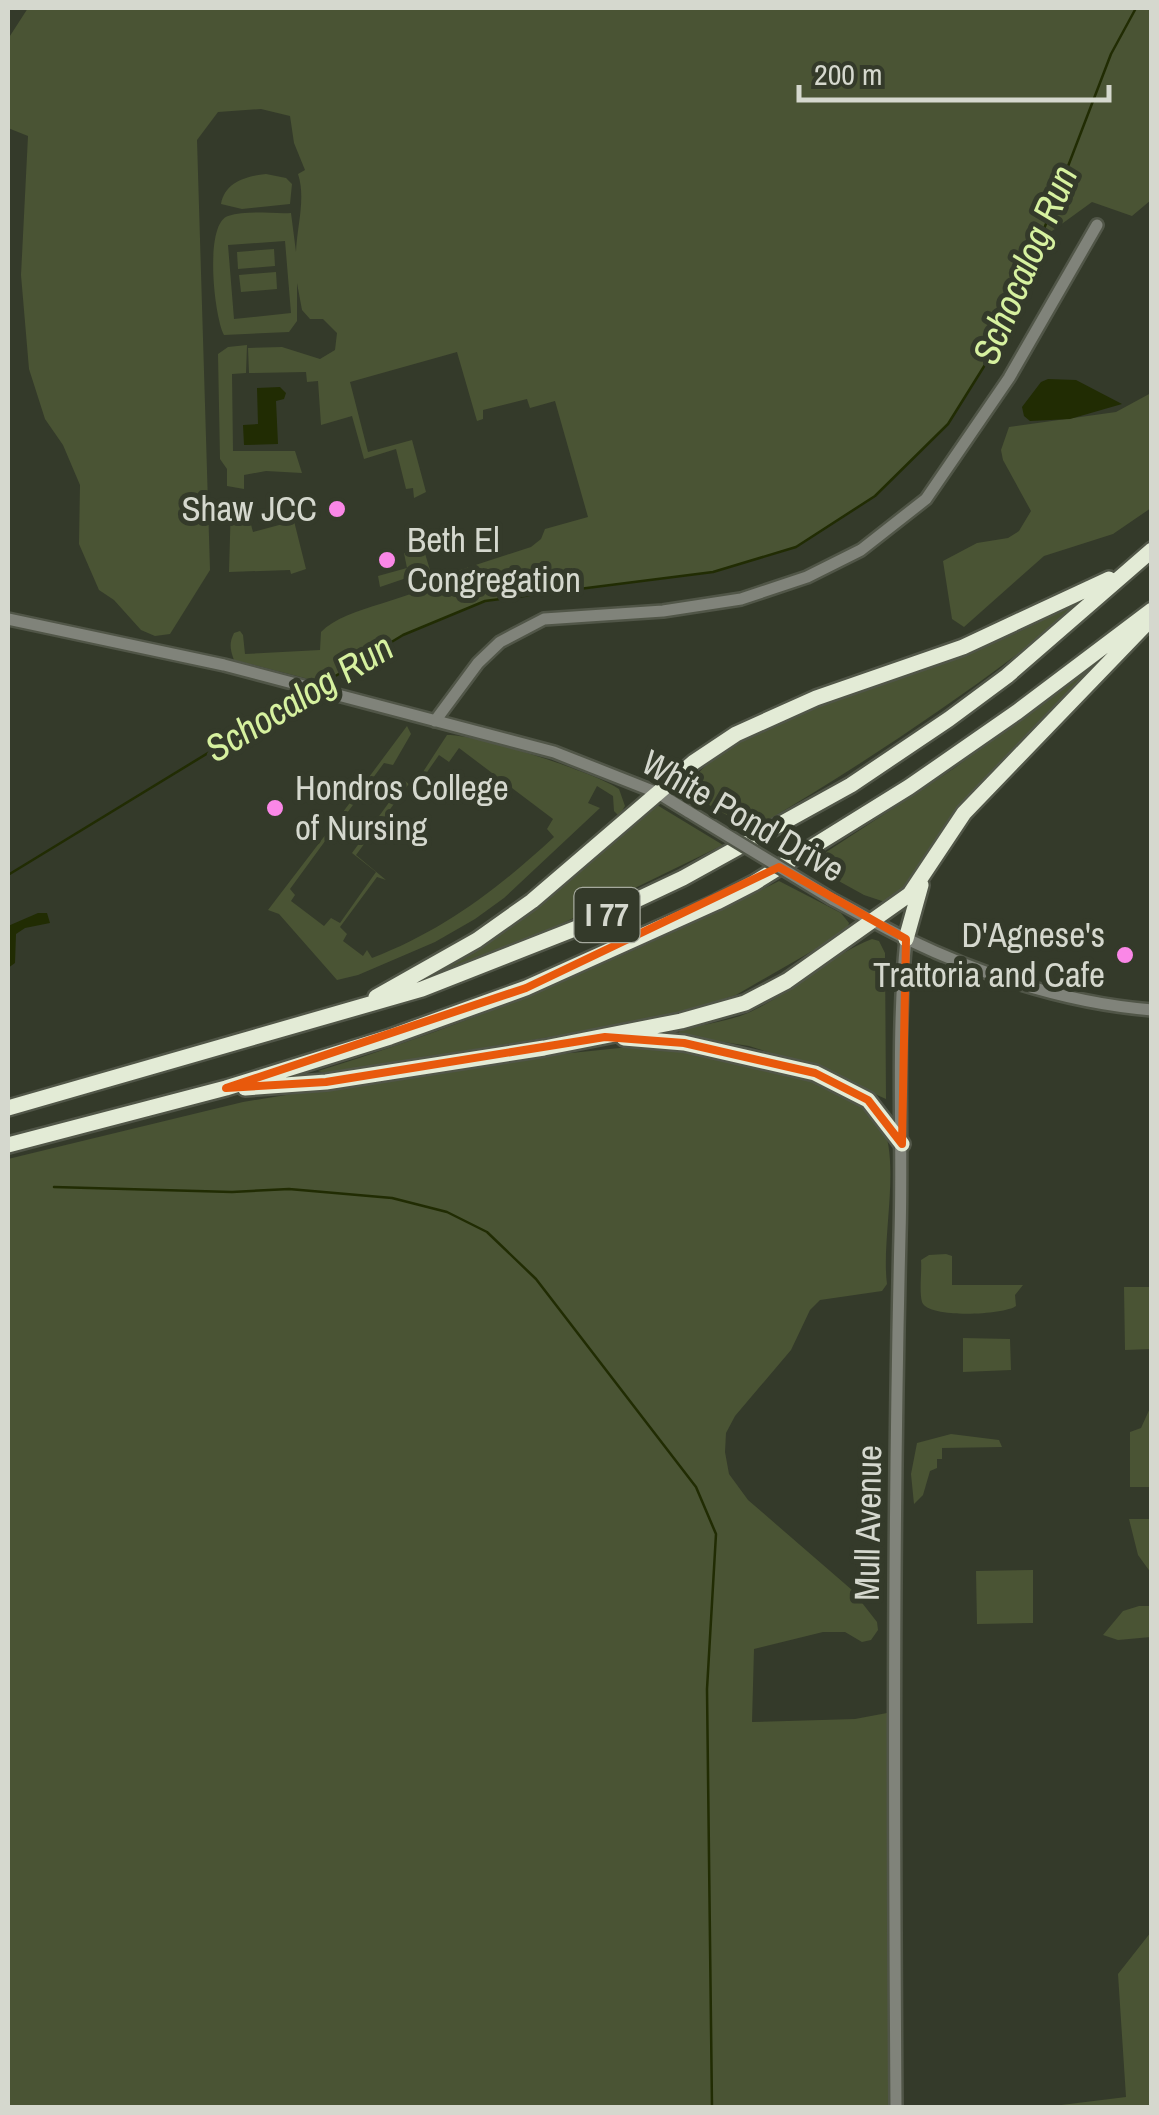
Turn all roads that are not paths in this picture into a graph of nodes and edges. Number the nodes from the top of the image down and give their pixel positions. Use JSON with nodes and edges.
{"nodes":[{"id":1,"x":1097,"y":225,"type":"dead end"},
{"id":2,"x":1152,"y":550,"type":"edge"},
{"id":3,"x":1130,"y":568,"type":"junction"},
{"id":4,"x":1152,"y":614,"type":"edge"},
{"id":5,"x":8,"y":618,"type":"edge"},
{"id":6,"x":436,"y":721,"type":"junction"},
{"id":7,"x":658,"y":793,"type":"junction"},
{"id":8,"x":930,"y":865,"type":"junction"},
{"id":9,"x":875,"y":921,"type":"junction"},
{"id":10,"x":906,"y":939,"type":"junction"},
{"id":11,"x":1152,"y":1010,"type":"edge"},
{"id":12,"x":349,"y":1012,"type":"junction"},
{"id":13,"x":606,"y":1036,"type":"junction"},
{"id":14,"x":226,"y":1088,"type":"junction"},
{"id":15,"x":8,"y":1108,"type":"edge"},
{"id":16,"x":902,"y":1144,"type":"junction"},
{"id":17,"x":8,"y":1145,"type":"edge"},
{"id":18,"x":896,"y":2108,"type":"edge"}],
"edges":[{"from":1,"to":6,"type":"street"},
{"from":2,"to":3,"type":"highway","number":"I 77"},
{"from":3,"to":7,"type":"highway"},
{"from":3,"to":12,"type":"highway","number":"I 77"},
{"from":4,"to":8,"type":"highway"},
{"from":4,"to":14,"type":"highway","number":"I 77"},
{"from":5,"to":6,"type":"street","name":"White Pond Drive"},
{"from":6,"to":7,"type":"street","name":"White Pond Drive"},
{"from":7,"to":9,"type":"street","name":"White Pond Drive","bridge":true},
{"from":7,"to":12,"type":"highway"},
{"from":8,"to":9,"type":"highway"},
{"from":8,"to":10,"type":"highway"},
{"from":9,"to":10,"type":"street","name":"White Pond Drive"},
{"from":9,"to":13,"type":"highway"},
{"from":10,"to":11,"type":"street","name":"White Pond Drive"},
{"from":10,"to":16,"type":"street","name":"Mull Avenue"},
{"from":12,"to":15,"type":"highway","number":"I 77"},
{"from":13,"to":14,"type":"highway"},
{"from":13,"to":16,"type":"highway"},
{"from":14,"to":17,"type":"highway","number":"I 77"},
{"from":16,"to":18,"type":"street","name":"Mull Avenue"}]}
